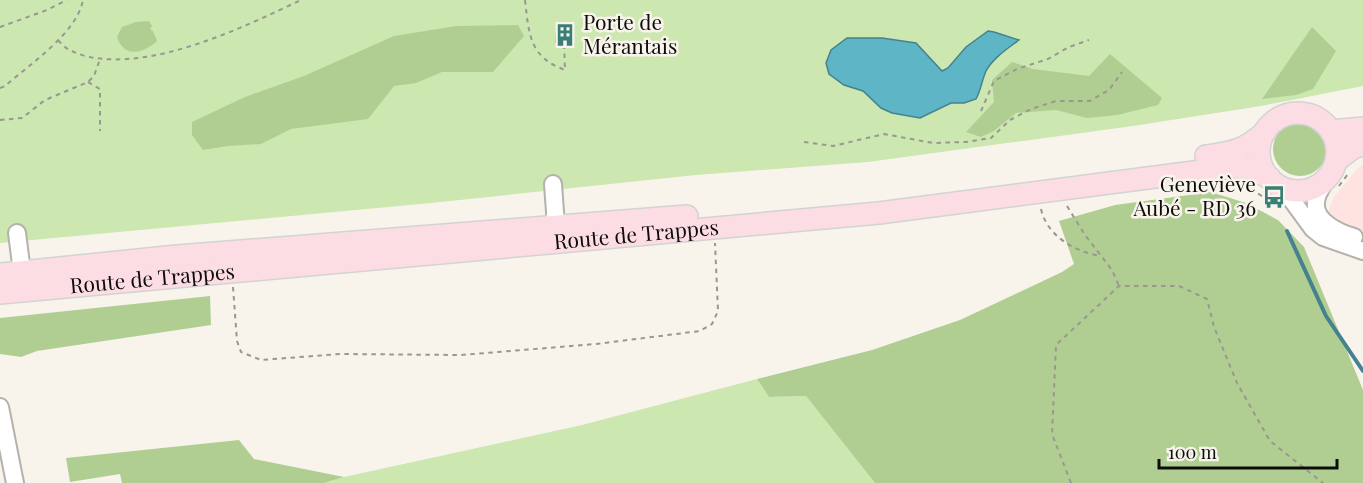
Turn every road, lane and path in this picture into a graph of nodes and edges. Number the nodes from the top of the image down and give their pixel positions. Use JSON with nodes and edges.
{"nodes":[{"id":1,"x":66,"y":0,"type":"edge"},
{"id":2,"x":83,"y":0,"type":"edge"},
{"id":3,"x":301,"y":0,"type":"edge"},
{"id":4,"x":525,"y":0,"type":"edge"},
{"id":5,"x":0,"y":27,"type":"edge"},
{"id":6,"x":58,"y":40,"type":"junction"},
{"id":7,"x":1089,"y":40,"type":"dead end"},
{"id":8,"x":564,"y":42,"type":"dead end"},
{"id":9,"x":100,"y":59,"type":"junction"},
{"id":10,"x":1122,"y":72,"type":"dead end"},
{"id":11,"x":88,"y":82,"type":"junction"},
{"id":12,"x":0,"y":88,"type":"edge"},
{"id":13,"x":981,"y":111,"type":"dead end"},
{"id":14,"x":0,"y":120,"type":"edge"},
{"id":15,"x":1363,"y":128,"type":"edge"},
{"id":16,"x":100,"y":131,"type":"dead end"},
{"id":17,"x":1331,"y":131,"type":"junction"},
{"id":18,"x":1265,"y":132,"type":"junction"},
{"id":19,"x":804,"y":142,"type":"dead end"},
{"id":20,"x":1363,"y":145,"type":"edge"},
{"id":21,"x":1336,"y":161,"type":"junction"},
{"id":22,"x":1326,"y":180,"type":"junction"},
{"id":23,"x":1240,"y":183,"type":"dead end"},
{"id":24,"x":1276,"y":183,"type":"junction"},
{"id":25,"x":553,"y":184,"type":"dead end"},
{"id":26,"x":1064,"y":200,"type":"dead end"},
{"id":27,"x":1041,"y":209,"type":"dead end"},
{"id":28,"x":1299,"y":209,"type":"junction"},
{"id":29,"x":556,"y":226,"type":"junction"},
{"id":30,"x":714,"y":228,"type":"junction"},
{"id":31,"x":17,"y":233,"type":"dead end"},
{"id":32,"x":1363,"y":240,"type":"edge"},
{"id":33,"x":1363,"y":251,"type":"edge"},
{"id":34,"x":1101,"y":256,"type":"junction"},
{"id":35,"x":22,"y":272,"type":"junction"},
{"id":36,"x":232,"y":273,"type":"junction"},
{"id":37,"x":0,"y":274,"type":"edge"},
{"id":38,"x":1119,"y":286,"type":"junction"},
{"id":39,"x":0,"y":293,"type":"edge"},
{"id":40,"x":0,"y":407,"type":"edge"},
{"id":41,"x":15,"y":483,"type":"edge"},
{"id":42,"x":1071,"y":483,"type":"edge"},
{"id":43,"x":1323,"y":483,"type":"edge"}],
"edges":[{"from":1,"to":5,"type":"path"},
{"from":2,"to":6,"type":"path"},
{"from":3,"to":9,"type":"path"},
{"from":4,"to":8,"type":"path"},
{"from":6,"to":9,"type":"path"},
{"from":6,"to":12,"type":"path"},
{"from":7,"to":13,"type":"path"},
{"from":9,"to":11,"type":"path"},
{"from":10,"to":19,"type":"path"},
{"from":11,"to":14,"type":"path"},
{"from":11,"to":16,"type":"path"},
{"from":15,"to":17,"type":"main road"},
{"from":17,"to":18,"type":"main road"},
{"from":17,"to":21,"type":"main road"},
{"from":18,"to":24,"type":"main road"},
{"from":18,"to":29,"type":"main road","name":"Route de Trappes"},
{"from":20,"to":21,"type":"main road"},
{"from":21,"to":22,"type":"main road"},
{"from":22,"to":24,"type":"main road"},
{"from":22,"to":32,"type":"street"},
{"from":23,"to":28,"type":"path"},
{"from":24,"to":28,"type":"street"},
{"from":24,"to":30,"type":"main road","name":"Route de Trappes"},
{"from":25,"to":29,"type":"street"},
{"from":26,"to":34,"type":"path"},
{"from":27,"to":34,"type":"path"},
{"from":28,"to":33,"type":"street"},
{"from":29,"to":35,"type":"main road","name":"Route de Trappes"},
{"from":30,"to":36,"type":"main road","name":"Route de Trappes"},
{"from":30,"to":36,"type":"path"},
{"from":31,"to":35,"type":"street"},
{"from":34,"to":38,"type":"path"},
{"from":35,"to":37,"type":"main road","name":"Route de Trappes"},
{"from":36,"to":39,"type":"main road","name":"Route de Trappes"},
{"from":38,"to":42,"type":"path"},
{"from":38,"to":43,"type":"path"},
{"from":40,"to":41,"type":"street"}]}
